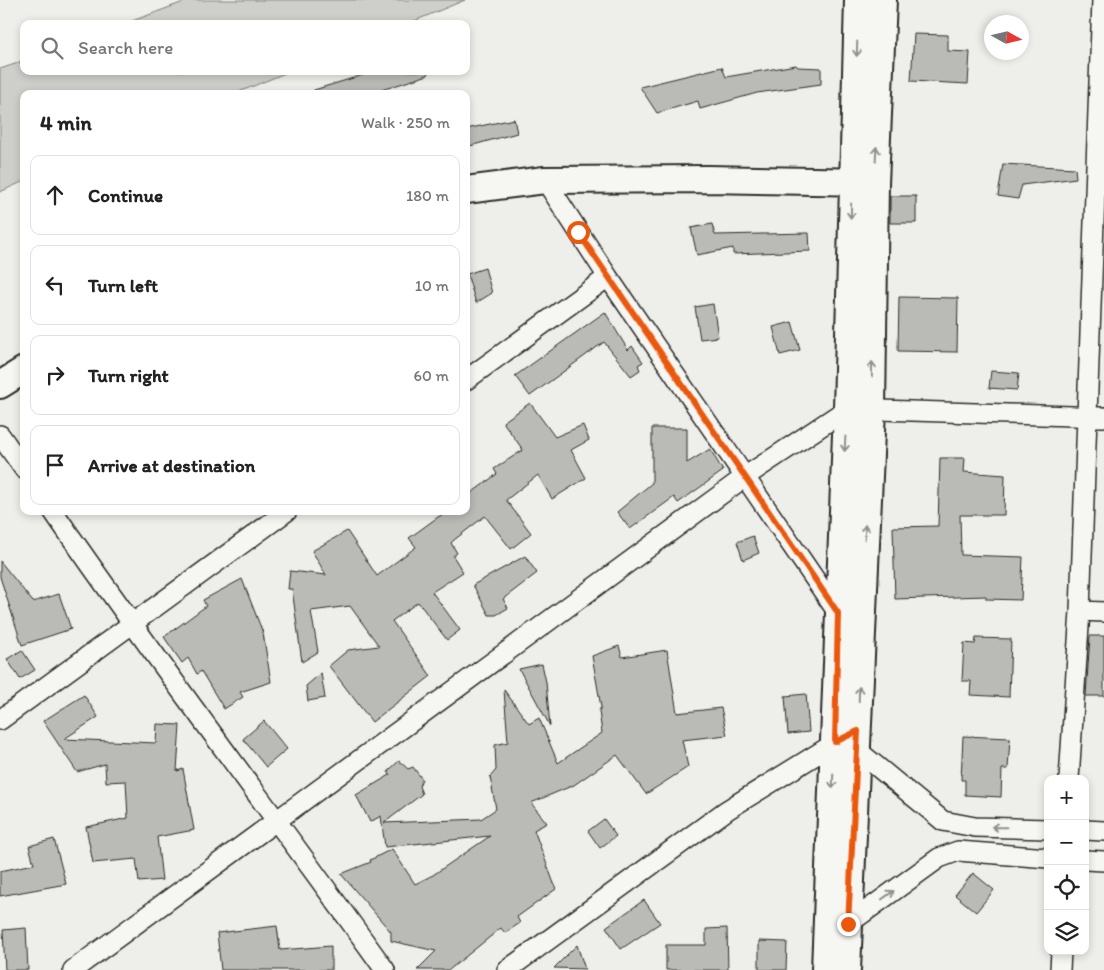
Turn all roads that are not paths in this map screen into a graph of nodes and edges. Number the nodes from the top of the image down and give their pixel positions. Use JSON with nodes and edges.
{"nodes":[{"id":1,"x":858,"y":0,"type":"edge"},
{"id":2,"x":883,"y":0,"type":"edge"},
{"id":3,"x":1102,"y":0,"type":"edge"},
{"id":4,"x":545,"y":180,"type":"junction"},
{"id":5,"x":863,"y":182,"type":"junction"},
{"id":6,"x":470,"y":189,"type":"edge"},
{"id":7,"x":608,"y":277,"type":"junction"},
{"id":8,"x":20,"y":372,"type":"edge"},
{"id":9,"x":470,"y":377,"type":"edge"},
{"id":10,"x":0,"y":384,"type":"edge"},
{"id":11,"x":859,"y":409,"type":"junction"},
{"id":12,"x":1095,"y":416,"type":"edge"},
{"id":13,"x":0,"y":435,"type":"edge"},
{"id":14,"x":20,"y":464,"type":"edge"},
{"id":15,"x":746,"y":476,"type":"junction"},
{"id":16,"x":55,"y":515,"type":"edge"},
{"id":17,"x":282,"y":515,"type":"edge"},
{"id":18,"x":1080,"y":611,"type":"junction"},
{"id":19,"x":1104,"y":612,"type":"edge"},
{"id":20,"x":838,"y":613,"type":"junction"},
{"id":21,"x":131,"y":625,"type":"junction"},
{"id":22,"x":0,"y":720,"type":"edge"},
{"id":23,"x":850,"y":741,"type":"junction"},
{"id":24,"x":1069,"y":775,"type":"edge"},
{"id":25,"x":278,"y":820,"type":"junction"},
{"id":26,"x":1044,"y":828,"type":"edge"},
{"id":27,"x":1089,"y":830,"type":"edge"},
{"id":28,"x":1104,"y":831,"type":"edge"},
{"id":29,"x":1044,"y":858,"type":"edge"},
{"id":30,"x":1089,"y":860,"type":"edge"},
{"id":31,"x":1104,"y":861,"type":"edge"},
{"id":32,"x":848,"y":924,"type":"junction"},
{"id":33,"x":1061,"y":955,"type":"edge"},
{"id":34,"x":527,"y":963,"type":"edge"},
{"id":35,"x":73,"y":970,"type":"edge"},
{"id":36,"x":385,"y":970,"type":"edge"},
{"id":37,"x":507,"y":970,"type":"edge"},
{"id":38,"x":825,"y":970,"type":"edge"},
{"id":39,"x":848,"y":970,"type":"edge"},
{"id":40,"x":1060,"y":970,"type":"edge"}],
"edges":[{"from":1,"to":5,"type":"street","one_way":true},
{"from":5,"to":2,"type":"street","one_way":true},
{"from":3,"to":12,"type":"street"},
{"from":4,"to":5,"type":"street"},
{"from":4,"to":6,"type":"street"},
{"from":4,"to":7,"type":"street"},
{"from":5,"to":11,"type":"street"},
{"from":7,"to":9,"type":"street"},
{"from":7,"to":15,"type":"street"},
{"from":8,"to":10,"type":"street"},
{"from":11,"to":12,"type":"street"},
{"from":11,"to":15,"type":"street"},
{"from":11,"to":20,"type":"street","one_way":true},
{"from":23,"to":11,"type":"street","one_way":true},
{"from":12,"to":18,"type":"street"},
{"from":13,"to":14,"type":"street"},
{"from":15,"to":20,"type":"street"},
{"from":15,"to":25,"type":"street"},
{"from":16,"to":21,"type":"street"},
{"from":17,"to":21,"type":"street"},
{"from":18,"to":19,"type":"street"},
{"from":18,"to":24,"type":"street"},
{"from":20,"to":23,"type":"street"},
{"from":21,"to":22,"type":"street"},
{"from":21,"to":25,"type":"street"},
{"from":26,"to":23,"type":"street","one_way":true},
{"from":23,"to":32,"type":"street"},
{"from":23,"to":34,"type":"street"},
{"from":23,"to":38,"type":"street","one_way":true},
{"from":25,"to":35,"type":"street"},
{"from":25,"to":36,"type":"street"},
{"from":27,"to":28,"type":"street"},
{"from":32,"to":29,"type":"street","one_way":true},
{"from":30,"to":31,"type":"street"},
{"from":32,"to":39,"type":"street"},
{"from":33,"to":40,"type":"street"},
{"from":34,"to":37,"type":"street"}]}
